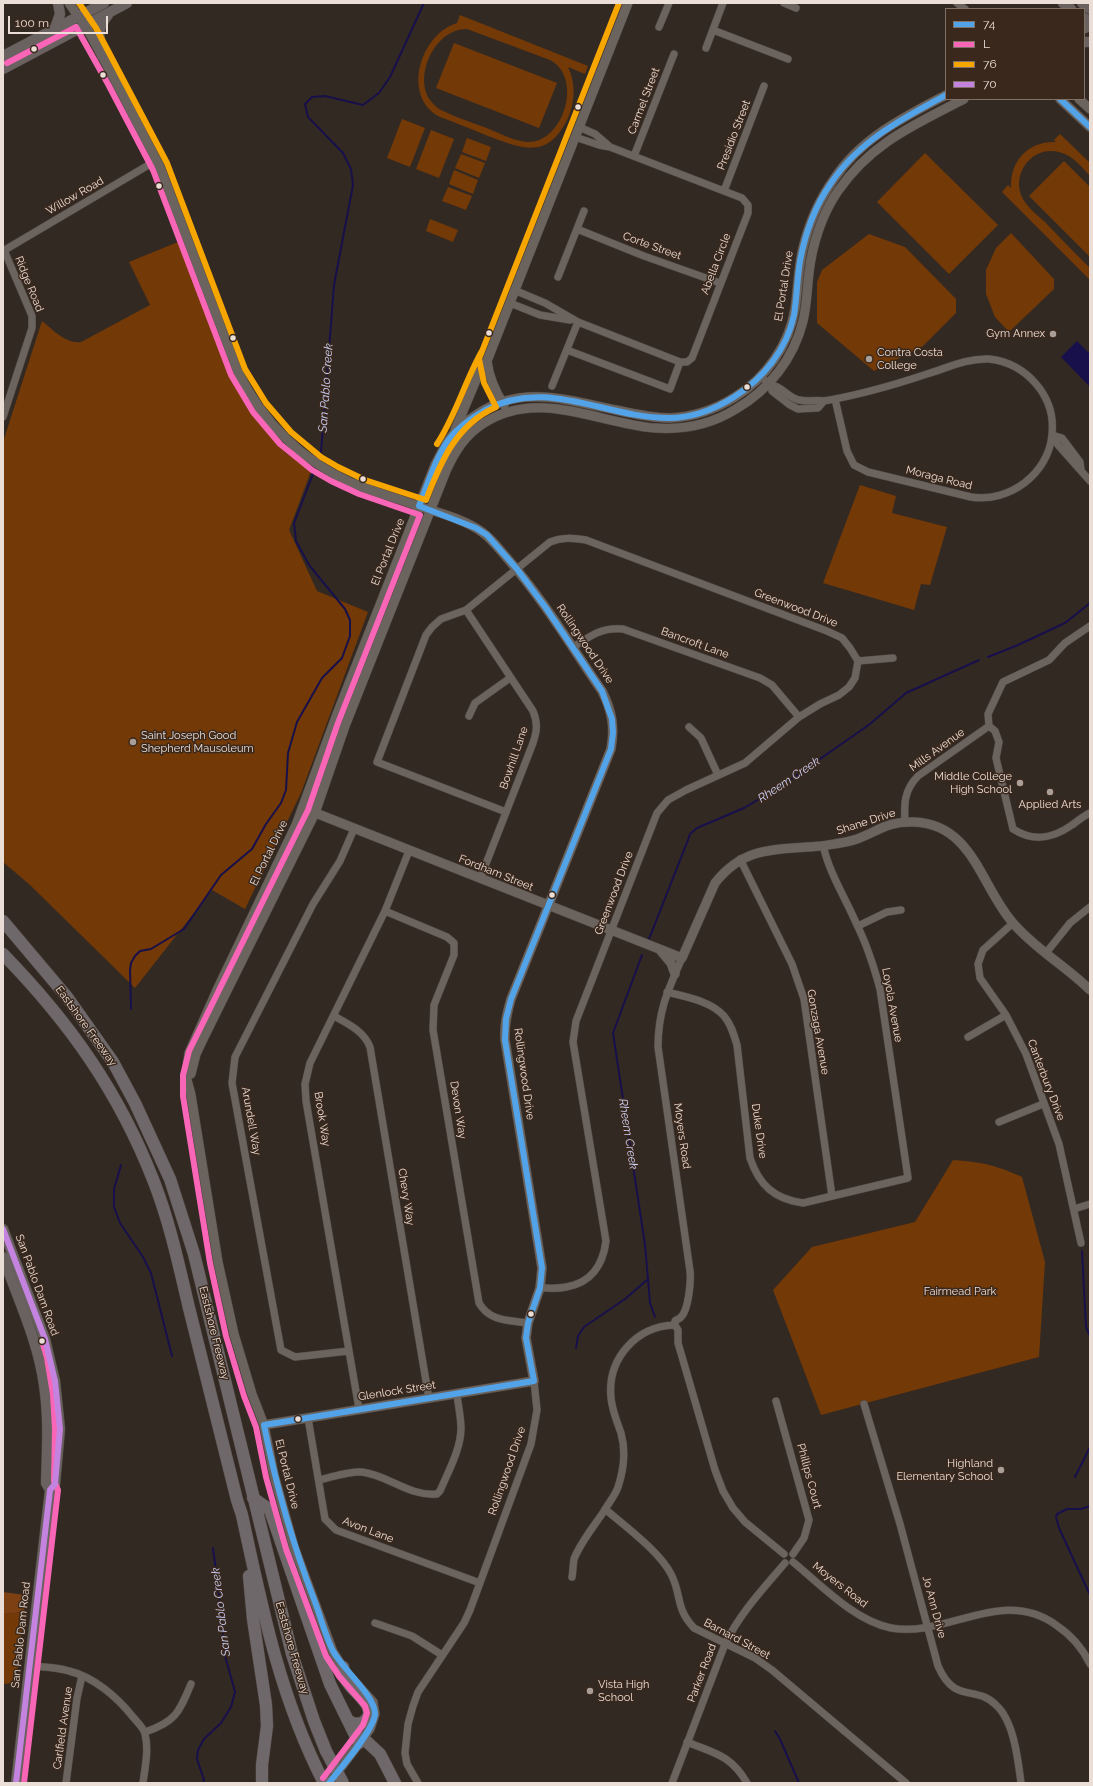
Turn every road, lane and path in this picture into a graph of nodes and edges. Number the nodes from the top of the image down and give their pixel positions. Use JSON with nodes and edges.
{"nodes":[{"id":1,"x":58,"y":3,"type":"edge"},
{"id":2,"x":69,"y":3,"type":"edge"},
{"id":3,"x":85,"y":3,"type":"edge"},
{"id":4,"x":128,"y":3,"type":"edge"},
{"id":5,"x":628,"y":3,"type":"edge"},
{"id":6,"x":669,"y":3,"type":"edge"},
{"id":7,"x":723,"y":3,"type":"edge"},
{"id":8,"x":784,"y":3,"type":"edge"},
{"id":9,"x":1082,"y":3,"type":"edge"},
{"id":10,"x":102,"y":4,"type":"edge"},
{"id":11,"x":796,"y":8,"type":"dead end"},
{"id":12,"x":1090,"y":9,"type":"edge"},
{"id":13,"x":110,"y":12,"type":"junction"},
{"id":14,"x":78,"y":16,"type":"junction"},
{"id":15,"x":85,"y":26,"type":"junction"},
{"id":16,"x":659,"y":27,"type":"dead end"},
{"id":17,"x":55,"y":28,"type":"junction"},
{"id":18,"x":713,"y":30,"type":"junction"},
{"id":19,"x":706,"y":48,"type":"dead end"},
{"id":20,"x":674,"y":54,"type":"dead end"},
{"id":21,"x":3,"y":56,"type":"edge"},
{"id":22,"x":102,"y":56,"type":"junction"},
{"id":23,"x":788,"y":59,"type":"dead end"},
{"id":24,"x":3,"y":69,"type":"edge"},
{"id":25,"x":764,"y":86,"type":"dead end"},
{"id":26,"x":945,"y":96,"type":"edge"},
{"id":27,"x":962,"y":100,"type":"edge"},
{"id":28,"x":1061,"y":100,"type":"edge"},
{"id":29,"x":1080,"y":100,"type":"edge"},
{"id":30,"x":1090,"y":109,"type":"edge"},
{"id":31,"x":579,"y":127,"type":"junction"},
{"id":32,"x":1090,"y":127,"type":"edge"},
{"id":33,"x":575,"y":137,"type":"junction"},
{"id":34,"x":610,"y":147,"type":"junction"},
{"id":35,"x":634,"y":156,"type":"junction"},
{"id":36,"x":157,"y":160,"type":"junction"},
{"id":37,"x":724,"y":191,"type":"junction"},
{"id":38,"x":584,"y":211,"type":"dead end"},
{"id":39,"x":577,"y":229,"type":"junction"},
{"id":40,"x":3,"y":250,"type":"edge"},
{"id":41,"x":558,"y":277,"type":"dead end"},
{"id":42,"x":720,"y":283,"type":"junction"},
{"id":43,"x":514,"y":290,"type":"junction"},
{"id":44,"x":510,"y":303,"type":"junction"},
{"id":45,"x":578,"y":322,"type":"junction"},
{"id":46,"x":567,"y":350,"type":"junction"},
{"id":47,"x":487,"y":361,"type":"junction"},
{"id":48,"x":680,"y":362,"type":"junction"},
{"id":49,"x":760,"y":376,"type":"junction"},
{"id":50,"x":770,"y":384,"type":"junction"},
{"id":51,"x":552,"y":386,"type":"dead end"},
{"id":52,"x":835,"y":400,"type":"junction"},
{"id":53,"x":502,"y":401,"type":"junction"},
{"id":54,"x":508,"y":411,"type":"junction"},
{"id":55,"x":3,"y":416,"type":"edge"},
{"id":56,"x":453,"y":434,"type":"junction"},
{"id":57,"x":1052,"y":435,"type":"junction"},
{"id":58,"x":1090,"y":481,"type":"edge"},
{"id":59,"x":419,"y":506,"type":"junction"},
{"id":60,"x":431,"y":510,"type":"junction"},
{"id":61,"x":517,"y":569,"type":"junction"},
{"id":62,"x":466,"y":610,"type":"junction"},
{"id":63,"x":1090,"y":626,"type":"edge"},
{"id":64,"x":572,"y":648,"type":"junction"},
{"id":65,"x":893,"y":658,"type":"dead end"},
{"id":66,"x":858,"y":661,"type":"junction"},
{"id":67,"x":510,"y":678,"type":"junction"},
{"id":68,"x":469,"y":716,"type":"dead end"},
{"id":69,"x":799,"y":717,"type":"junction"},
{"id":70,"x":989,"y":726,"type":"junction"},
{"id":71,"x":689,"y":727,"type":"dead end"},
{"id":72,"x":718,"y":775,"type":"junction"},
{"id":73,"x":303,"y":808,"type":"junction"},
{"id":74,"x":506,"y":812,"type":"junction"},
{"id":75,"x":315,"y":813,"type":"junction"},
{"id":76,"x":1090,"y":813,"type":"edge"},
{"id":77,"x":905,"y":822,"type":"junction"},
{"id":78,"x":354,"y":829,"type":"junction"},
{"id":79,"x":823,"y":845,"type":"junction"},
{"id":80,"x":409,"y":851,"type":"junction"},
{"id":81,"x":740,"y":859,"type":"junction"},
{"id":82,"x":480,"y":879,"type":"junction"},
{"id":83,"x":548,"y":906,"type":"junction"},
{"id":84,"x":1090,"y":908,"type":"edge"},
{"id":85,"x":902,"y":910,"type":"dead end"},
{"id":86,"x":385,"y":912,"type":"junction"},
{"id":87,"x":3,"y":921,"type":"edge"},
{"id":88,"x":1013,"y":923,"type":"junction"},
{"id":89,"x":858,"y":926,"type":"junction"},
{"id":90,"x":611,"y":931,"type":"junction"},
{"id":91,"x":660,"y":950,"type":"junction"},
{"id":92,"x":1046,"y":953,"type":"junction"},
{"id":93,"x":3,"y":954,"type":"edge"},
{"id":94,"x":682,"y":958,"type":"junction"},
{"id":95,"x":675,"y":974,"type":"junction"},
{"id":96,"x":1090,"y":990,"type":"edge"},
{"id":97,"x":668,"y":992,"type":"junction"},
{"id":98,"x":1006,"y":1015,"type":"junction"},
{"id":99,"x":334,"y":1016,"type":"junction"},
{"id":100,"x":968,"y":1037,"type":"dead end"},
{"id":101,"x":191,"y":1095,"type":"junction"},
{"id":102,"x":1043,"y":1104,"type":"junction"},
{"id":103,"x":999,"y":1122,"type":"dead end"},
{"id":104,"x":908,"y":1178,"type":"joint"},
{"id":105,"x":832,"y":1196,"type":"junction"},
{"id":106,"x":1090,"y":1204,"type":"edge"},
{"id":107,"x":1074,"y":1209,"type":"junction"},
{"id":108,"x":3,"y":1229,"type":"edge"},
{"id":109,"x":1081,"y":1243,"type":"dead end"},
{"id":110,"x":3,"y":1257,"type":"edge"},
{"id":111,"x":540,"y":1288,"type":"junction"},
{"id":112,"x":528,"y":1323,"type":"junction"},
{"id":113,"x":676,"y":1327,"type":"junction"},
{"id":114,"x":349,"y":1351,"type":"junction"},
{"id":115,"x":534,"y":1381,"type":"junction"},
{"id":116,"x":457,"y":1394,"type":"junction"},
{"id":117,"x":429,"y":1399,"type":"junction"},
{"id":118,"x":776,"y":1402,"type":"dead end"},
{"id":119,"x":864,"y":1404,"type":"dead end"},
{"id":120,"x":359,"y":1409,"type":"junction"},
{"id":121,"x":308,"y":1418,"type":"junction"},
{"id":122,"x":264,"y":1425,"type":"junction"},
{"id":123,"x":319,"y":1480,"type":"junction"},
{"id":124,"x":50,"y":1490,"type":"junction"},
{"id":125,"x":253,"y":1498,"type":"junction"},
{"id":126,"x":605,"y":1509,"type":"junction"},
{"id":127,"x":242,"y":1515,"type":"junction"},
{"id":128,"x":784,"y":1554,"type":"junction"},
{"id":129,"x":793,"y":1554,"type":"junction"},
{"id":130,"x":793,"y":1562,"type":"junction"},
{"id":131,"x":785,"y":1563,"type":"junction"},
{"id":132,"x":572,"y":1577,"type":"dead end"},
{"id":133,"x":480,"y":1583,"type":"junction"},
{"id":134,"x":375,"y":1623,"type":"dead end"},
{"id":135,"x":928,"y":1627,"type":"junction"},
{"id":136,"x":725,"y":1644,"type":"junction"},
{"id":137,"x":442,"y":1655,"type":"junction"},
{"id":138,"x":1090,"y":1664,"type":"edge"},
{"id":139,"x":30,"y":1666,"type":"junction"},
{"id":140,"x":343,"y":1667,"type":"junction"},
{"id":141,"x":82,"y":1676,"type":"junction"},
{"id":142,"x":191,"y":1684,"type":"dead end"},
{"id":143,"x":349,"y":1721,"type":"junction"},
{"id":144,"x":145,"y":1732,"type":"junction"},
{"id":145,"x":361,"y":1740,"type":"junction"},
{"id":146,"x":687,"y":1742,"type":"junction"},
{"id":147,"x":16,"y":1783,"type":"edge"},
{"id":148,"x":66,"y":1783,"type":"edge"},
{"id":149,"x":143,"y":1783,"type":"edge"},
{"id":150,"x":262,"y":1783,"type":"edge"},
{"id":151,"x":324,"y":1783,"type":"edge"},
{"id":152,"x":329,"y":1783,"type":"edge"},
{"id":153,"x":343,"y":1783,"type":"edge"},
{"id":154,"x":395,"y":1783,"type":"edge"},
{"id":155,"x":418,"y":1783,"type":"edge"},
{"id":156,"x":672,"y":1783,"type":"edge"},
{"id":157,"x":746,"y":1783,"type":"edge"},
{"id":158,"x":906,"y":1783,"type":"edge"},
{"id":159,"x":1021,"y":1783,"type":"edge"}],
"edges":[{"from":1,"to":17,"type":"main road"},
{"from":2,"to":14,"type":"main road","name":"Rollingwood Drive"},
{"from":3,"to":10,"type":"main road"},
{"from":4,"to":13,"type":"main road"},
{"from":5,"to":31,"type":"main road"},
{"from":6,"to":16,"type":"street"},
{"from":7,"to":18,"type":"street"},
{"from":8,"to":11,"type":"street"},
{"from":9,"to":12,"type":"main road"},
{"from":10,"to":14,"type":"main road"},
{"from":13,"to":15,"type":"main road"},
{"from":13,"to":22,"type":"main road"},
{"from":14,"to":15,"type":"main road","name":"Rollingwood Drive"},
{"from":14,"to":17,"type":"main road"},
{"from":15,"to":22,"type":"main road","name":"Rollingwood Drive"},
{"from":15,"to":24,"type":"main road"},
{"from":17,"to":21,"type":"main road"},
{"from":18,"to":19,"type":"street"},
{"from":18,"to":23,"type":"street"},
{"from":20,"to":35,"type":"street","name":"Carmel Street"},
{"from":22,"to":36,"type":"main road","name":"Rollingwood Drive"},
{"from":25,"to":37,"type":"street","name":"Presidio Street"},
{"from":26,"to":49,"type":"main road","name":"El Portal Drive"},
{"from":27,"to":50,"type":"main road","name":"El Portal Drive"},
{"from":28,"to":32,"type":"main road"},
{"from":29,"to":30,"type":"main road"},
{"from":31,"to":33,"type":"main road"},
{"from":31,"to":34,"type":"street","name":"Abella Circle"},
{"from":33,"to":34,"type":"street","name":"Abella Circle"},
{"from":33,"to":43,"type":"main road"},
{"from":34,"to":35,"type":"street","name":"Abella Circle"},
{"from":35,"to":37,"type":"street","name":"Abella Circle"},
{"from":36,"to":40,"type":"street","name":"Willow Road"},
{"from":36,"to":59,"type":"main road","name":"Rollingwood Drive"},
{"from":37,"to":42,"type":"street","name":"Abella Circle"},
{"from":38,"to":39,"type":"street"},
{"from":39,"to":41,"type":"street"},
{"from":39,"to":42,"type":"street","name":"Corte Street"},
{"from":40,"to":55,"type":"street","name":"Ridge Road"},
{"from":42,"to":48,"type":"street","name":"Abella Circle"},
{"from":43,"to":44,"type":"main road"},
{"from":43,"to":45,"type":"street"},
{"from":44,"to":45,"type":"street"},
{"from":44,"to":47,"type":"main road"},
{"from":45,"to":46,"type":"street"},
{"from":45,"to":48,"type":"street"},
{"from":46,"to":48,"type":"street"},
{"from":46,"to":51,"type":"street"},
{"from":47,"to":53,"type":"main road"},
{"from":47,"to":56,"type":"main road"},
{"from":49,"to":50,"type":"street"},
{"from":49,"to":53,"type":"main road","name":"El Portal Drive"},
{"from":50,"to":52,"type":"street"},
{"from":50,"to":54,"type":"main road","name":"El Portal Drive"},
{"from":52,"to":57,"type":"street","name":"Moraga Road"},
{"from":52,"to":57,"type":"street","name":"Moraga Road"},
{"from":53,"to":54,"type":"main road"},
{"from":53,"to":56,"type":"main road","name":"El Portal Drive"},
{"from":54,"to":60,"type":"main road","name":"El Portal Drive"},
{"from":56,"to":59,"type":"main road","name":"El Portal Drive"},
{"from":57,"to":58,"type":"street"},
{"from":59,"to":60,"type":"main road","name":"Rollingwood Drive"},
{"from":59,"to":73,"type":"main road","name":"El Portal Drive"},
{"from":60,"to":61,"type":"main road","name":"Rollingwood Drive"},
{"from":60,"to":75,"type":"main road","name":"El Portal Drive"},
{"from":61,"to":62,"type":"street","name":"Greenwood Drive"},
{"from":61,"to":64,"type":"main road","name":"Rollingwood Drive"},
{"from":61,"to":66,"type":"street","name":"Greenwood Drive"},
{"from":62,"to":67,"type":"street","name":"Bowhill Lane"},
{"from":62,"to":74,"type":"street","name":"Greenwood Drive"},
{"from":63,"to":70,"type":"street"},
{"from":64,"to":69,"type":"street","name":"Bancroft Lane"},
{"from":64,"to":83,"type":"main road","name":"Rollingwood Drive"},
{"from":65,"to":66,"type":"street"},
{"from":66,"to":69,"type":"street","name":"Greenwood Drive"},
{"from":67,"to":68,"type":"street"},
{"from":67,"to":74,"type":"street","name":"Bowhill Lane"},
{"from":69,"to":72,"type":"street","name":"Greenwood Drive"},
{"from":70,"to":76,"type":"street"},
{"from":70,"to":77,"type":"street","name":"Mills Avenue"},
{"from":71,"to":72,"type":"street"},
{"from":72,"to":90,"type":"street","name":"Greenwood Drive"},
{"from":73,"to":75,"type":"main road","name":"Fordham Street"},
{"from":73,"to":101,"type":"main road","name":"El Portal Drive"},
{"from":74,"to":82,"type":"street","name":"Bowhill Lane"},
{"from":75,"to":78,"type":"main road","name":"Fordham Street"},
{"from":75,"to":101,"type":"main road","name":"El Portal Drive"},
{"from":77,"to":79,"type":"main road","name":"Shane Drive"},
{"from":77,"to":88,"type":"main road","name":"Shane Drive"},
{"from":78,"to":80,"type":"main road","name":"Fordham Street"},
{"from":78,"to":114,"type":"street","name":"Arundell Way"},
{"from":79,"to":81,"type":"main road","name":"Shane Drive"},
{"from":79,"to":89,"type":"street","name":"Loyola Avenue"},
{"from":80,"to":82,"type":"main road","name":"Fordham Street"},
{"from":80,"to":86,"type":"street","name":"Brook Way"},
{"from":81,"to":94,"type":"main road","name":"Shane Drive"},
{"from":81,"to":105,"type":"street","name":"Gonzaga Avenue"},
{"from":82,"to":83,"type":"main road","name":"Fordham Street"},
{"from":83,"to":90,"type":"main road","name":"Fordham Street"},
{"from":83,"to":111,"type":"main road","name":"Rollingwood Drive"},
{"from":84,"to":92,"type":"street"},
{"from":85,"to":89,"type":"street"},
{"from":86,"to":99,"type":"street","name":"Brook Way"},
{"from":86,"to":112,"type":"street","name":"Devon Way"},
{"from":87,"to":125,"type":"highway","name":"Eastshore Freeway"},
{"from":88,"to":92,"type":"main road","name":"Shane Drive"},
{"from":88,"to":98,"type":"street","name":"Canterbury Drive"},
{"from":89,"to":104,"type":"street","name":"Loyola Avenue"},
{"from":90,"to":91,"type":"main road","name":"Fordham Street"},
{"from":90,"to":111,"type":"street","name":"Greenwood Drive"},
{"from":91,"to":94,"type":"main road","name":"Fordham Street"},
{"from":91,"to":95,"type":"main road"},
{"from":92,"to":96,"type":"main road","name":"Shane Drive"},
{"from":93,"to":127,"type":"highway","name":"Eastshore Freeway"},
{"from":94,"to":95,"type":"street","name":"Moyers Road"},
{"from":95,"to":97,"type":"street","name":"Moyers Road"},
{"from":97,"to":105,"type":"street","name":"Duke Drive"},
{"from":97,"to":113,"type":"street","name":"Moyers Road"},
{"from":98,"to":100,"type":"street"},
{"from":98,"to":102,"type":"street","name":"Canterbury Drive"},
{"from":99,"to":114,"type":"street","name":"Brook Way"},
{"from":99,"to":117,"type":"street","name":"Chevy Way"},
{"from":101,"to":122,"type":"main road","name":"El Portal Drive"},
{"from":102,"to":103,"type":"street"},
{"from":102,"to":107,"type":"street","name":"Canterbury Drive"},
{"from":104,"to":105,"type":"street","name":"Duke Drive"},
{"from":106,"to":107,"type":"street"},
{"from":107,"to":109,"type":"street","name":"Canterbury Drive"},
{"from":108,"to":124,"type":"main road","name":"San Pablo Dam Road"},
{"from":110,"to":124,"type":"main road","name":"San Pablo Dam Road"},
{"from":111,"to":112,"type":"main road","name":"Rollingwood Drive"},
{"from":112,"to":115,"type":"main road","name":"Rollingwood Drive"},
{"from":113,"to":126,"type":"street"},
{"from":113,"to":128,"type":"street"},
{"from":114,"to":120,"type":"street","name":"Brook Way"},
{"from":115,"to":116,"type":"main road","name":"Glenlock Street"},
{"from":115,"to":133,"type":"street","name":"Rollingwood Drive"},
{"from":116,"to":117,"type":"main road","name":"Glenlock Street"},
{"from":116,"to":123,"type":"street"},
{"from":117,"to":120,"type":"main road","name":"Glenlock Street"},
{"from":118,"to":129,"type":"street","name":"Phillips Court"},
{"from":119,"to":135,"type":"street","name":"Jo Ann Drive"},
{"from":120,"to":121,"type":"main road","name":"Glenlock Street"},
{"from":121,"to":122,"type":"main road","name":"Glenlock Street"},
{"from":121,"to":123,"type":"street","name":"Avon Lane"},
{"from":122,"to":140,"type":"main road","name":"El Portal Drive"},
{"from":123,"to":133,"type":"street","name":"Avon Lane"},
{"from":124,"to":139,"type":"main road","name":"San Pablo Dam Road"},
{"from":125,"to":143,"type":"highway"},
{"from":125,"to":153,"type":"highway","name":"Eastshore Freeway","bridge":true},
{"from":126,"to":132,"type":"street"},
{"from":126,"to":136,"type":"street","name":"Barnard Street"},
{"from":127,"to":150,"type":"highway"},
{"from":127,"to":151,"type":"highway","name":"Eastshore Freeway"},
{"from":128,"to":129,"type":"street"},
{"from":128,"to":131,"type":"street"},
{"from":129,"to":130,"type":"street"},
{"from":130,"to":131,"type":"street"},
{"from":130,"to":135,"type":"street","name":"Moyers Road"},
{"from":131,"to":136,"type":"street","name":"Parker Road"},
{"from":133,"to":137,"type":"street","name":"Rollingwood Drive"},
{"from":134,"to":137,"type":"street"},
{"from":135,"to":138,"type":"street","name":"Moyers Road"},
{"from":135,"to":159,"type":"street","name":"Jo Ann Drive"},
{"from":136,"to":146,"type":"street","name":"Parker Road"},
{"from":136,"to":158,"type":"street","name":"Barnard Street"},
{"from":137,"to":155,"type":"street","name":"Rollingwood Drive"},
{"from":139,"to":141,"type":"street"},
{"from":139,"to":147,"type":"main road","name":"San Pablo Dam Road"},
{"from":140,"to":143,"type":"highway"},
{"from":140,"to":145,"type":"main road","name":"El Portal Drive"},
{"from":141,"to":144,"type":"street"},
{"from":141,"to":148,"type":"street","name":"Carlfield Avenue"},
{"from":142,"to":144,"type":"street"},
{"from":143,"to":145,"type":"highway"},
{"from":144,"to":149,"type":"street"},
{"from":145,"to":152,"type":"main road","name":"El Portal Drive"},
{"from":145,"to":154,"type":"highway"},
{"from":146,"to":156,"type":"street","name":"Parker Road"},
{"from":146,"to":157,"type":"street"}]}
